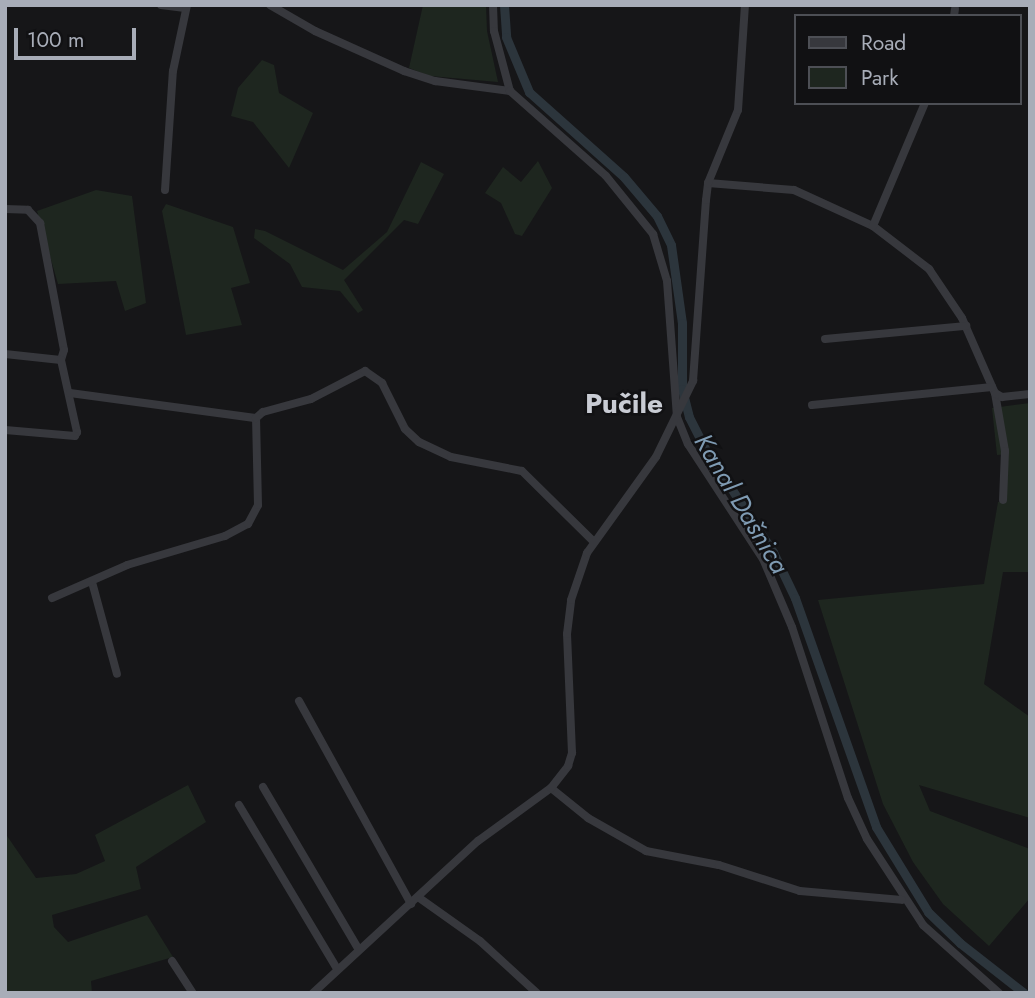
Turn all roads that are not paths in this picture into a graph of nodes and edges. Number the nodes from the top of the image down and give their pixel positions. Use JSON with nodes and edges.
{"nodes":[{"id":1,"x":161,"y":5,"type":"edge"},
{"id":2,"x":270,"y":5,"type":"edge"},
{"id":3,"x":493,"y":5,"type":"edge"},
{"id":4,"x":745,"y":5,"type":"edge"},
{"id":5,"x":186,"y":7,"type":"edge"},
{"id":6,"x":510,"y":91,"type":"junction"},
{"id":7,"x":924,"y":105,"type":"edge"},
{"id":8,"x":708,"y":183,"type":"junction"},
{"id":9,"x":165,"y":190,"type":"dead end"},
{"id":10,"x":5,"y":208,"type":"edge"},
{"id":11,"x":873,"y":226,"type":"junction"},
{"id":12,"x":966,"y":326,"type":"junction"},
{"id":13,"x":825,"y":339,"type":"dead end"},
{"id":14,"x":5,"y":354,"type":"edge"},
{"id":15,"x":61,"y":360,"type":"junction"},
{"id":16,"x":994,"y":390,"type":"junction"},
{"id":17,"x":70,"y":393,"type":"junction"},
{"id":18,"x":1030,"y":394,"type":"edge"},
{"id":19,"x":812,"y":405,"type":"dead end"},
{"id":20,"x":679,"y":414,"type":"junction"},
{"id":21,"x":256,"y":418,"type":"junction"},
{"id":22,"x":5,"y":430,"type":"edge"},
{"id":23,"x":1003,"y":500,"type":"dead end"},
{"id":24,"x":594,"y":542,"type":"junction"},
{"id":25,"x":92,"y":582,"type":"junction"},
{"id":26,"x":52,"y":598,"type":"dead end"},
{"id":27,"x":117,"y":674,"type":"dead end"},
{"id":28,"x":299,"y":701,"type":"dead end"},
{"id":29,"x":263,"y":787,"type":"dead end"},
{"id":30,"x":551,"y":788,"type":"junction"},
{"id":31,"x":239,"y":805,"type":"dead end"},
{"id":32,"x":418,"y":897,"type":"junction"},
{"id":33,"x":902,"y":900,"type":"junction"},
{"id":34,"x":411,"y":904,"type":"junction"},
{"id":35,"x":359,"y":950,"type":"junction"},
{"id":36,"x":172,"y":961,"type":"dead end"},
{"id":37,"x":337,"y":969,"type":"junction"},
{"id":38,"x":193,"y":993,"type":"edge"},
{"id":39,"x":313,"y":993,"type":"edge"},
{"id":40,"x":537,"y":993,"type":"edge"},
{"id":41,"x":999,"y":993,"type":"edge"}],
"edges":[{"from":1,"to":5,"type":"street"},
{"from":2,"to":6,"type":"street"},
{"from":3,"to":6,"type":"street"},
{"from":4,"to":8,"type":"street"},
{"from":5,"to":9,"type":"street"},
{"from":6,"to":20,"type":"street"},
{"from":7,"to":11,"type":"street"},
{"from":8,"to":11,"type":"street"},
{"from":8,"to":20,"type":"street"},
{"from":10,"to":15,"type":"street"},
{"from":11,"to":12,"type":"street"},
{"from":12,"to":13,"type":"street"},
{"from":12,"to":16,"type":"street"},
{"from":14,"to":15,"type":"street"},
{"from":15,"to":17,"type":"street"},
{"from":16,"to":18,"type":"street"},
{"from":16,"to":19,"type":"street"},
{"from":16,"to":23,"type":"street"},
{"from":17,"to":21,"type":"street"},
{"from":17,"to":22,"type":"street"},
{"from":20,"to":24,"type":"street"},
{"from":20,"to":33,"type":"street"},
{"from":21,"to":24,"type":"street"},
{"from":21,"to":25,"type":"street"},
{"from":24,"to":30,"type":"street"},
{"from":25,"to":26,"type":"street"},
{"from":25,"to":27,"type":"street"},
{"from":28,"to":34,"type":"street"},
{"from":29,"to":35,"type":"street"},
{"from":30,"to":32,"type":"street"},
{"from":30,"to":33,"type":"street"},
{"from":31,"to":37,"type":"street"},
{"from":32,"to":34,"type":"street"},
{"from":32,"to":40,"type":"street"},
{"from":33,"to":41,"type":"street"},
{"from":34,"to":35,"type":"street"},
{"from":35,"to":37,"type":"street"},
{"from":36,"to":38,"type":"street"},
{"from":37,"to":39,"type":"street"}]}
